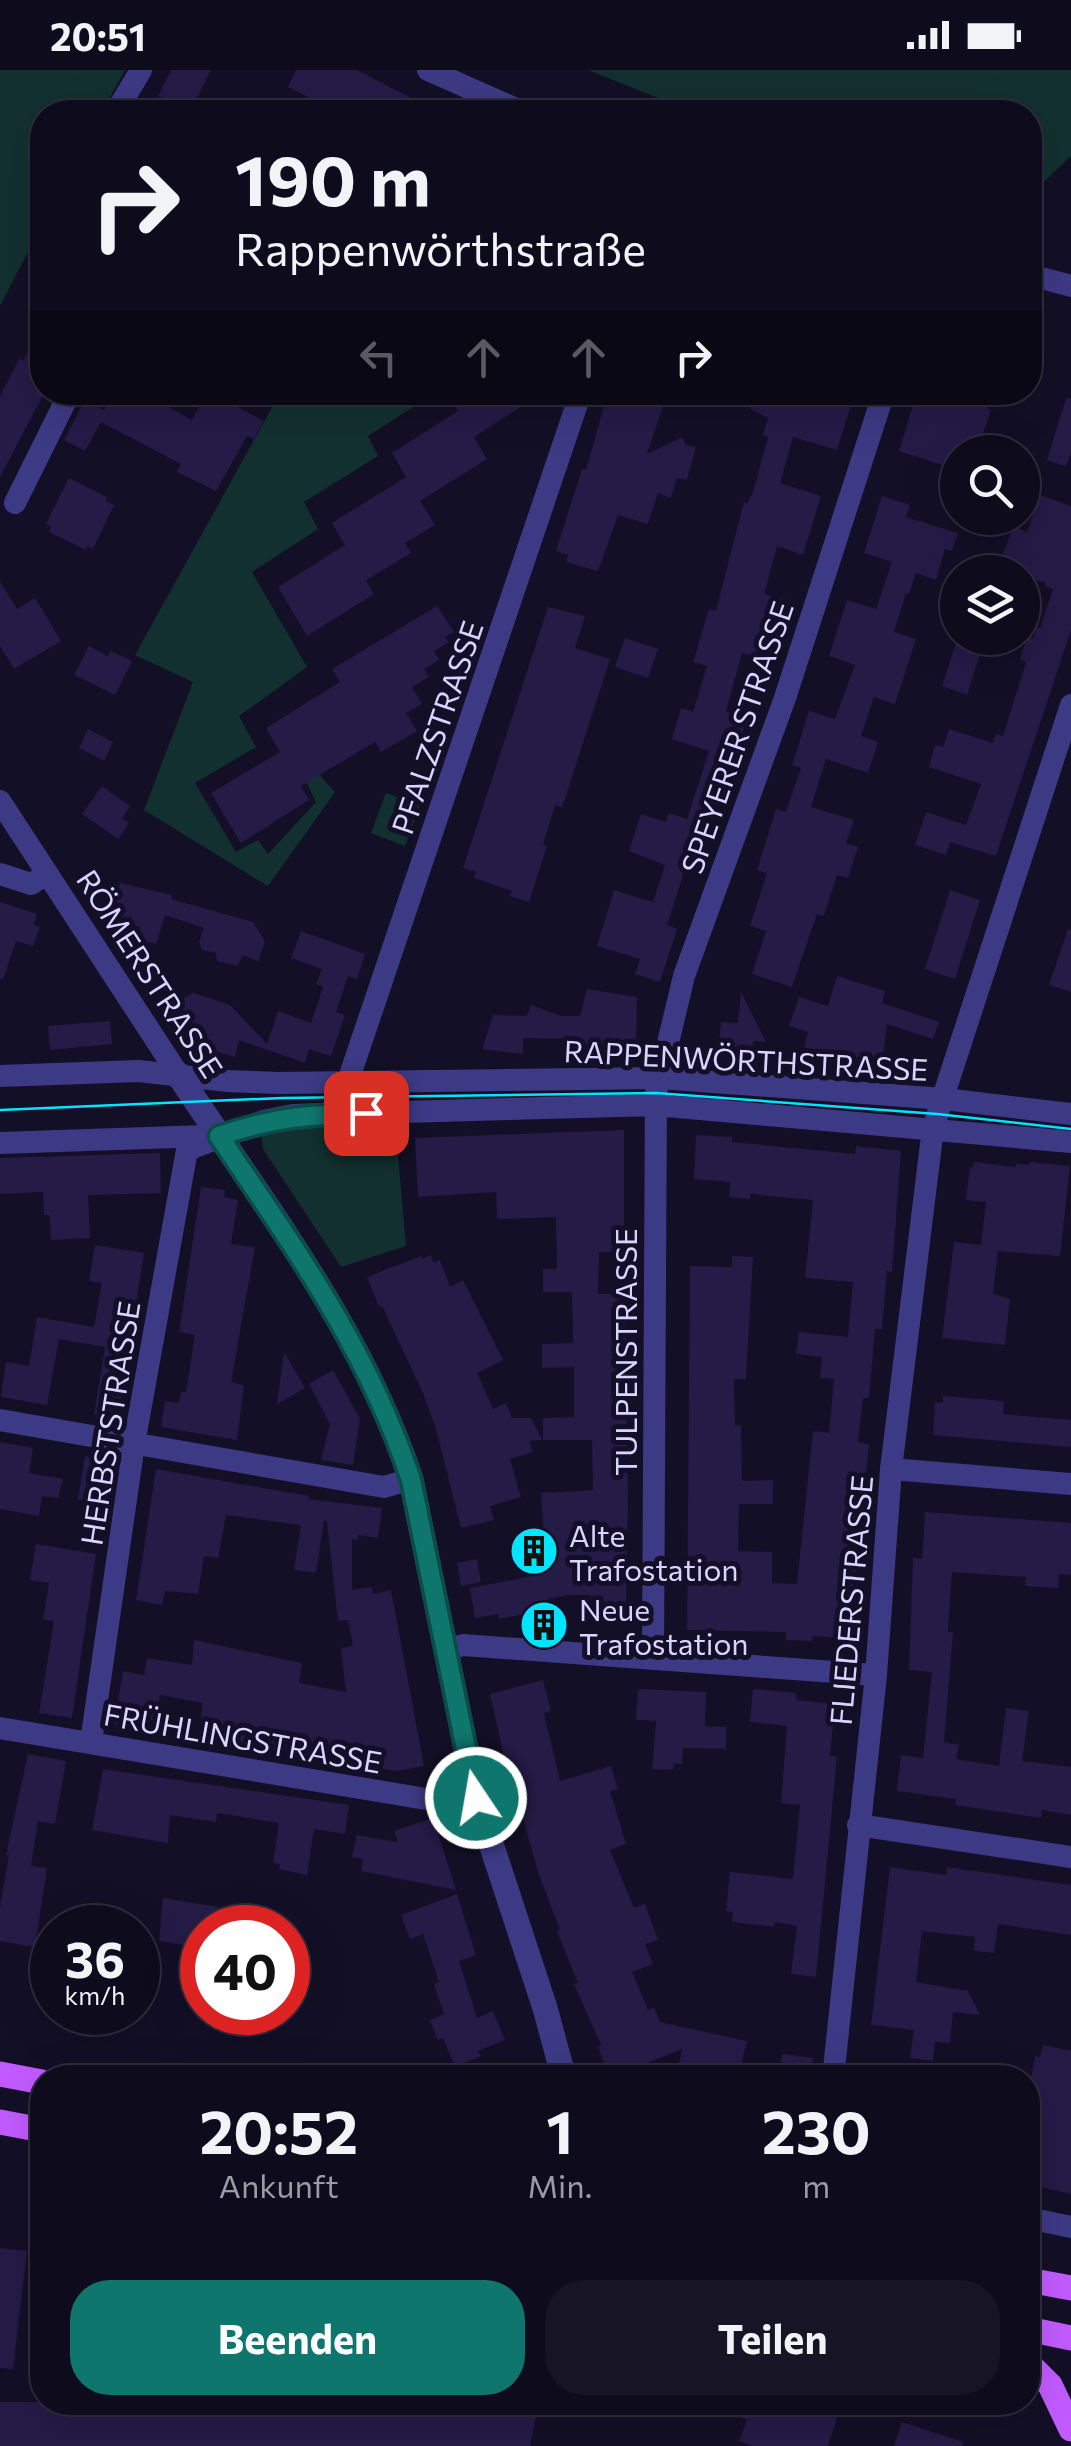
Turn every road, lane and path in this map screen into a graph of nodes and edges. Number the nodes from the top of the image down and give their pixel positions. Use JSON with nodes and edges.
{"nodes":[{"id":1,"x":141,"y":70,"type":"edge"},
{"id":2,"x":428,"y":70,"type":"edge"},
{"id":3,"x":123,"y":100,"type":"edge"},
{"id":4,"x":495,"y":100,"type":"edge"},
{"id":5,"x":1042,"y":279,"type":"edge"},
{"id":6,"x":1071,"y":286,"type":"edge"},
{"id":7,"x":64,"y":405,"type":"edge"},
{"id":8,"x":577,"y":405,"type":"edge"},
{"id":9,"x":880,"y":405,"type":"edge"},
{"id":10,"x":16,"y":503,"type":"dead end"},
{"id":11,"x":1071,"y":705,"type":"edge"},
{"id":12,"x":0,"y":801,"type":"edge"},
{"id":13,"x":0,"y":874,"type":"edge"},
{"id":14,"x":47,"y":874,"type":"junction"},
{"id":15,"x":178,"y":1074,"type":"junction"},
{"id":16,"x":0,"y":1076,"type":"edge"},
{"id":17,"x":659,"y":1078,"type":"junction"},
{"id":18,"x":348,"y":1080,"type":"junction"},
{"id":19,"x":944,"y":1099,"type":"junction"},
{"id":20,"x":655,"y":1105,"type":"junction"},
{"id":21,"x":1071,"y":1114,"type":"edge"},
{"id":22,"x":933,"y":1128,"type":"junction"},
{"id":23,"x":219,"y":1136,"type":"junction"},
{"id":24,"x":1071,"y":1142,"type":"edge"},
{"id":25,"x":0,"y":1144,"type":"edge"},
{"id":26,"x":0,"y":1420,"type":"edge"},
{"id":27,"x":134,"y":1444,"type":"junction"},
{"id":28,"x":891,"y":1469,"type":"junction"},
{"id":29,"x":411,"y":1480,"type":"junction"},
{"id":30,"x":1071,"y":1484,"type":"edge"},
{"id":31,"x":445,"y":1650,"type":"junction"},
{"id":32,"x":653,"y":1659,"type":"junction"},
{"id":33,"x":876,"y":1676,"type":"junction"},
{"id":34,"x":0,"y":1728,"type":"edge"},
{"id":35,"x":91,"y":1742,"type":"junction"},
{"id":36,"x":476,"y":1798,"type":"junction"},
{"id":37,"x":858,"y":1825,"type":"junction"},
{"id":38,"x":1071,"y":1857,"type":"edge"},
{"id":39,"x":560,"y":2065,"type":"edge"},
{"id":40,"x":834,"y":2065,"type":"edge"},
{"id":41,"x":0,"y":2074,"type":"edge"},
{"id":42,"x":30,"y":2080,"type":"edge"},
{"id":43,"x":0,"y":2122,"type":"edge"},
{"id":44,"x":30,"y":2128,"type":"edge"},
{"id":45,"x":1040,"y":2221,"type":"edge"},
{"id":46,"x":1071,"y":2227,"type":"edge"},
{"id":47,"x":1040,"y":2282,"type":"edge"},
{"id":48,"x":1071,"y":2288,"type":"edge"},
{"id":49,"x":1040,"y":2332,"type":"edge"},
{"id":50,"x":1071,"y":2338,"type":"edge"},
{"id":51,"x":1040,"y":2375,"type":"edge"},
{"id":52,"x":1071,"y":2428,"type":"edge"}],
"edges":[{"from":1,"to":3,"type":"street"},
{"from":2,"to":4,"type":"street"},
{"from":5,"to":6,"type":"street"},
{"from":7,"to":10,"type":"street"},
{"from":8,"to":18,"type":"street","name":"PFALZSTRASSE"},
{"from":9,"to":17,"type":"street","name":"SPEYERER STRASSE"},
{"from":11,"to":19,"type":"street","name":"FLIEDERSTRASSE"},
{"from":12,"to":14,"type":"street","name":"RÖMERSTRASSE"},
{"from":13,"to":14,"type":"street"},
{"from":14,"to":15,"type":"street","name":"RÖMERSTRASSE"},
{"from":15,"to":16,"type":"street","name":"RAPPENWÖRTHSTRASSE"},
{"from":15,"to":18,"type":"street","name":"RAPPENWÖRTHSTRASSE"},
{"from":15,"to":23,"type":"street","name":"RÖMERSTRASSE"},
{"from":17,"to":18,"type":"street","name":"RAPPENWÖRTHSTRASSE"},
{"from":17,"to":19,"type":"street","name":"RAPPENWÖRTHSTRASSE"},
{"from":17,"to":20,"type":"street","name":"SPEYERER STRASSE"},
{"from":19,"to":21,"type":"street","name":"RAPPENWÖRTHSTRASSE"},
{"from":19,"to":22,"type":"street","name":"FLIEDERSTRASSE"},
{"from":20,"to":22,"type":"street","name":"RAPPENWÖRTHSTRASSE"},
{"from":20,"to":23,"type":"street","name":"RAPPENWÖRTHSTRASSE"},
{"from":20,"to":32,"type":"street","name":"TULPENSTRASSE"},
{"from":22,"to":24,"type":"street","name":"RAPPENWÖRTHSTRASSE"},
{"from":22,"to":28,"type":"street","name":"FLIEDERSTRASSE"},
{"from":23,"to":25,"type":"street"},
{"from":23,"to":27,"type":"street","name":"HERBSTSTRASSE"},
{"from":23,"to":29,"type":"street","name":"RÖMERSTRASSE"},
{"from":26,"to":27,"type":"street"},
{"from":27,"to":29,"type":"street"},
{"from":27,"to":35,"type":"street","name":"HERBSTSTRASSE"},
{"from":28,"to":30,"type":"street"},
{"from":28,"to":33,"type":"street","name":"FLIEDERSTRASSE"},
{"from":29,"to":31,"type":"street","name":"RÖMERSTRASSE"},
{"from":31,"to":32,"type":"street"},
{"from":31,"to":36,"type":"street","name":"RÖMERSTRASSE"},
{"from":32,"to":33,"type":"street"},
{"from":33,"to":37,"type":"street","name":"FLIEDERSTRASSE"},
{"from":34,"to":35,"type":"street","name":"FRÜHLINGSTRASSE"},
{"from":35,"to":36,"type":"street","name":"FRÜHLINGSTRASSE"},
{"from":36,"to":39,"type":"street","name":"RÖMERSTRASSE"},
{"from":37,"to":38,"type":"street"},
{"from":37,"to":40,"type":"street","name":"FLIEDERSTRASSE"},
{"from":41,"to":42,"type":"main road"},
{"from":43,"to":44,"type":"main road"},
{"from":45,"to":46,"type":"street"},
{"from":47,"to":48,"type":"main road"},
{"from":49,"to":50,"type":"main road"},
{"from":51,"to":52,"type":"main road"}]}
